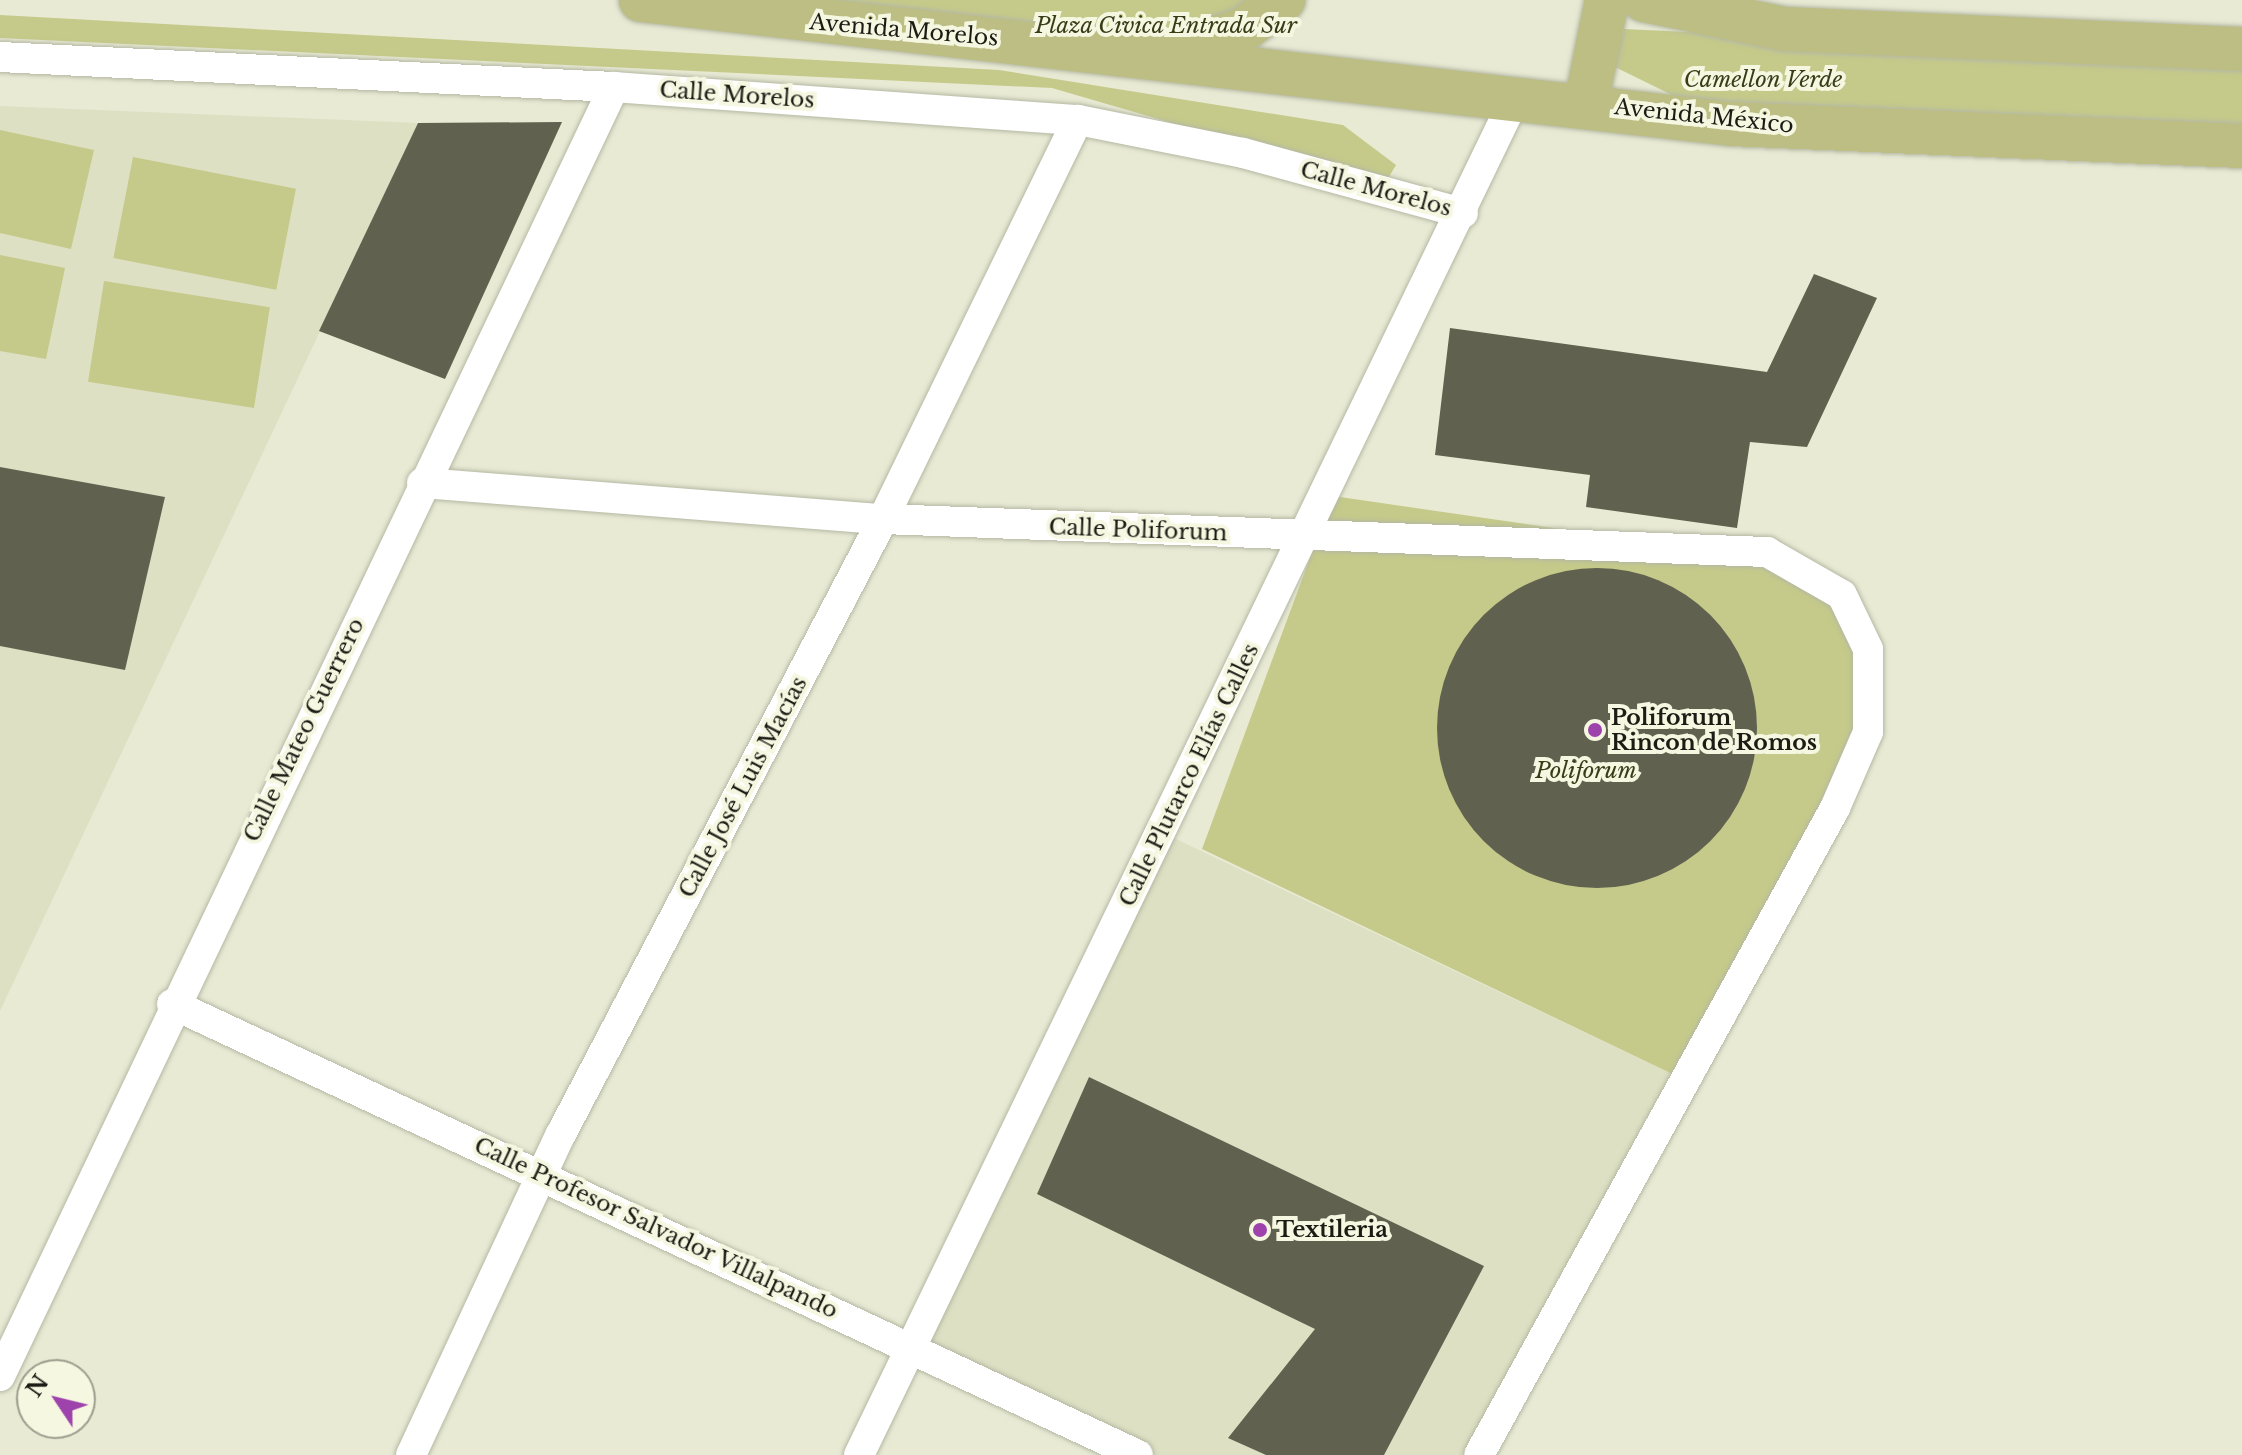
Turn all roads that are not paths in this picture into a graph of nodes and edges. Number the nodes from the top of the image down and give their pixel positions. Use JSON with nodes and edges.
{"nodes":[{"id":1,"x":641,"y":0,"type":"edge"},
{"id":2,"x":1283,"y":0,"type":"edge"},
{"id":3,"x":1607,"y":0,"type":"edge"},
{"id":4,"x":1644,"y":0,"type":"edge"},
{"id":5,"x":702,"y":6,"type":"edge"},
{"id":6,"x":2242,"y":49,"type":"edge"},
{"id":7,"x":1168,"y":55,"type":"junction"},
{"id":8,"x":0,"y":57,"type":"edge"},
{"id":9,"x":614,"y":87,"type":"junction"},
{"id":10,"x":1517,"y":94,"type":"junction"},
{"id":11,"x":1586,"y":104,"type":"junction"},
{"id":12,"x":1078,"y":120,"type":"junction"},
{"id":13,"x":2242,"y":146,"type":"edge"},
{"id":14,"x":1463,"y":213,"type":"junction"},
{"id":15,"x":422,"y":483,"type":"junction"},
{"id":16,"x":883,"y":519,"type":"junction"},
{"id":17,"x":1305,"y":538,"type":"junction"},
{"id":18,"x":172,"y":1004,"type":"junction"},
{"id":19,"x":543,"y":1173,"type":"junction"},
{"id":20,"x":910,"y":1347,"type":"junction"},
{"id":21,"x":0,"y":1376,"type":"edge"},
{"id":22,"x":411,"y":1455,"type":"edge"},
{"id":23,"x":859,"y":1455,"type":"edge"},
{"id":24,"x":1138,"y":1455,"type":"edge"},
{"id":25,"x":1479,"y":1455,"type":"edge"}],
"edges":[{"from":1,"to":5,"type":"main road","name":"Avenida Morelos"},
{"from":2,"to":7,"type":"main road"},
{"from":3,"to":11,"type":"main road"},
{"from":4,"to":6,"type":"main road"},
{"from":5,"to":7,"type":"main road","name":"Avenida Morelos"},
{"from":7,"to":10,"type":"main road","name":"Avenida México"},
{"from":8,"to":9,"type":"street","name":"Calle Morelos"},
{"from":9,"to":12,"type":"street","name":"Calle Morelos"},
{"from":9,"to":15,"type":"street","name":"Calle Mateo Guerrero"},
{"from":10,"to":11,"type":"main road","name":"Avenida México"},
{"from":10,"to":14,"type":"street","name":"Calle Plutarco Elías Calles"},
{"from":11,"to":13,"type":"main road","name":"Avenida México"},
{"from":12,"to":14,"type":"street","name":"Calle Morelos"},
{"from":12,"to":16,"type":"street","name":"Calle José Luis Macías"},
{"from":14,"to":17,"type":"street","name":"Calle Plutarco Elías Calles"},
{"from":15,"to":16,"type":"street","name":"Calle Poliforum"},
{"from":15,"to":18,"type":"street","name":"Calle Mateo Guerrero"},
{"from":16,"to":17,"type":"street","name":"Calle Poliforum"},
{"from":16,"to":19,"type":"street","name":"Calle José Luis Macías"},
{"from":17,"to":20,"type":"street","name":"Calle Plutarco Elías Calles"},
{"from":17,"to":25,"type":"street","name":"Calle Poliforum"},
{"from":18,"to":19,"type":"street","name":"Calle Profesor Salvador Villalpando"},
{"from":18,"to":21,"type":"street","name":"Calle Mateo Guerrero"},
{"from":19,"to":20,"type":"street","name":"Calle Profesor Salvador Villalpando"},
{"from":19,"to":22,"type":"street","name":"Calle José Luis Macías"},
{"from":20,"to":23,"type":"street","name":"Calle Plutarco Elías Calles"},
{"from":20,"to":24,"type":"street","name":"Calle Profesor Salvador Villalpando"}]}
